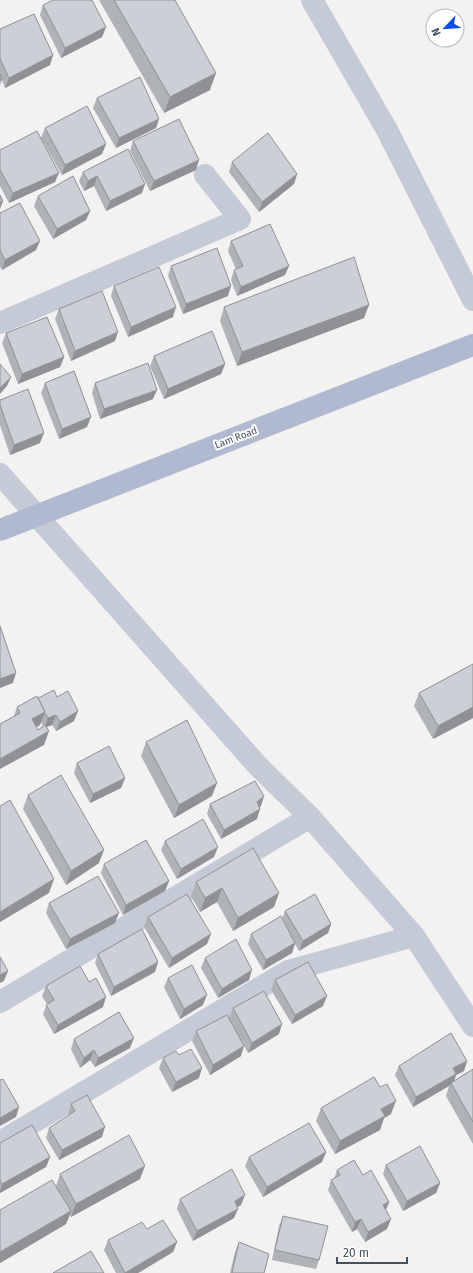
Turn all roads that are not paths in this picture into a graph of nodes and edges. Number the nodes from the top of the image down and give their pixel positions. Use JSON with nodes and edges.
{"nodes":[{"id":1,"x":312,"y":0,"type":"edge"},
{"id":2,"x":205,"y":174,"type":"dead end"},
{"id":3,"x":473,"y":300,"type":"edge"},
{"id":4,"x":0,"y":323,"type":"edge"},
{"id":5,"x":473,"y":345,"type":"edge"},
{"id":6,"x":0,"y":474,"type":"edge"},
{"id":7,"x":38,"y":515,"type":"junction"},
{"id":8,"x":0,"y":530,"type":"edge"},
{"id":9,"x":310,"y":816,"type":"junction"},
{"id":10,"x":414,"y":936,"type":"junction"},
{"id":11,"x":0,"y":1002,"type":"edge"},
{"id":12,"x":473,"y":1026,"type":"edge"},
{"id":13,"x":0,"y":1142,"type":"edge"}],
"edges":[{"from":1,"to":3,"type":"street"},
{"from":2,"to":4,"type":"street"},
{"from":5,"to":7,"type":"main road","name":"Lam Road"},
{"from":6,"to":7,"type":"street"},
{"from":7,"to":8,"type":"main road","name":"Lam Road"},
{"from":7,"to":9,"type":"street"},
{"from":9,"to":10,"type":"street"},
{"from":9,"to":11,"type":"street"},
{"from":10,"to":12,"type":"street"},
{"from":10,"to":13,"type":"street"}]}
